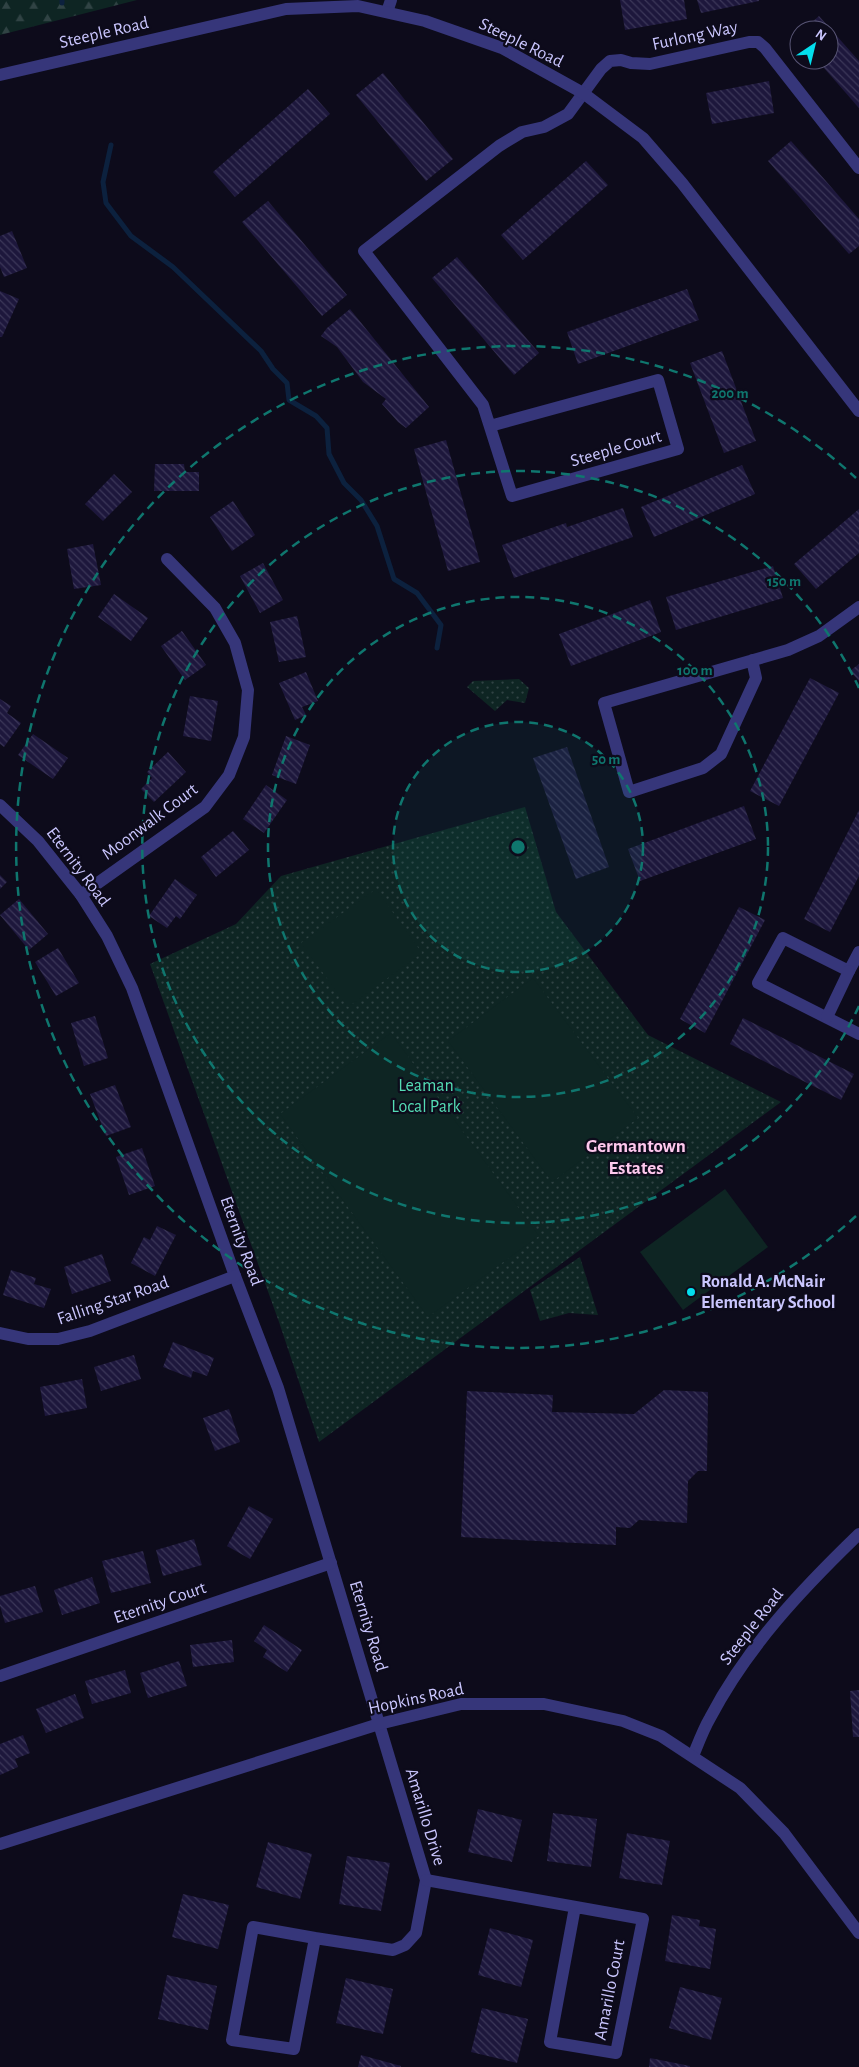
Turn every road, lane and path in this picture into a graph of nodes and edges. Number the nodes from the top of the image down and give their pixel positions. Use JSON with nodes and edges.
{"nodes":[{"id":1,"x":389,"y":6,"type":"edge"},
{"id":2,"x":0,"y":75,"type":"edge"},
{"id":3,"x":583,"y":93,"type":"junction"},
{"id":4,"x":859,"y":168,"type":"edge"},
{"id":5,"x":859,"y":411,"type":"edge"},
{"id":6,"x":490,"y":426,"type":"junction"},
{"id":7,"x":166,"y":559,"type":"dead end"},
{"id":8,"x":859,"y":606,"type":"edge"},
{"id":9,"x":752,"y":660,"type":"junction"},
{"id":10,"x":0,"y":805,"type":"edge"},
{"id":11,"x":81,"y":895,"type":"junction"},
{"id":12,"x":859,"y":952,"type":"edge"},
{"id":13,"x":849,"y":971,"type":"junction"},
{"id":14,"x":827,"y":1017,"type":"junction"},
{"id":15,"x":859,"y":1034,"type":"edge"},
{"id":16,"x":235,"y":1276,"type":"junction"},
{"id":17,"x":0,"y":1333,"type":"edge"},
{"id":18,"x":859,"y":1534,"type":"edge"},
{"id":19,"x":331,"y":1562,"type":"junction"},
{"id":20,"x":0,"y":1676,"type":"edge"},
{"id":21,"x":379,"y":1724,"type":"junction"},
{"id":22,"x":693,"y":1756,"type":"junction"},
{"id":23,"x":0,"y":1844,"type":"edge"},
{"id":24,"x":426,"y":1880,"type":"junction"},
{"id":25,"x":575,"y":1907,"type":"junction"},
{"id":26,"x":859,"y":1933,"type":"edge"},
{"id":27,"x":315,"y":1938,"type":"junction"}],
"edges":[{"from":1,"to":2,"type":"street","name":"Steeple Road"},
{"from":1,"to":3,"type":"street","name":"Steeple Road"},
{"from":3,"to":4,"type":"street","name":"Furlong Way"},
{"from":3,"to":5,"type":"street","name":"Steeple Road"},
{"from":3,"to":6,"type":"street","name":"Steeple Court"},
{"from":6,"to":6,"type":"street","name":"Steeple Court"},
{"from":7,"to":11,"type":"street","name":"Moonwalk Court"},
{"from":8,"to":9,"type":"street"},
{"from":9,"to":9,"type":"street"},
{"from":10,"to":11,"type":"street","name":"Eternity Road"},
{"from":11,"to":16,"type":"street","name":"Eternity Road"},
{"from":12,"to":13,"type":"street"},
{"from":13,"to":14,"type":"street"},
{"from":13,"to":14,"type":"street"},
{"from":14,"to":15,"type":"street"},
{"from":16,"to":17,"type":"street","name":"Falling Star Road"},
{"from":16,"to":19,"type":"street","name":"Eternity Road"},
{"from":18,"to":22,"type":"street","name":"Steeple Road"},
{"from":19,"to":20,"type":"street","name":"Eternity Court"},
{"from":19,"to":21,"type":"street","name":"Eternity Road"},
{"from":21,"to":22,"type":"street","name":"Hopkins Road"},
{"from":21,"to":23,"type":"street","name":"Hopkins Road"},
{"from":21,"to":24,"type":"street","name":"Amarillo Drive"},
{"from":22,"to":26,"type":"street","name":"Hopkins Road"},
{"from":24,"to":25,"type":"street","name":"Amarillo Court"},
{"from":24,"to":27,"type":"street","name":"Amarillo Drive"},
{"from":25,"to":25,"type":"street","name":"Amarillo Court"},
{"from":27,"to":27,"type":"street","name":"Amarillo Drive"}]}
